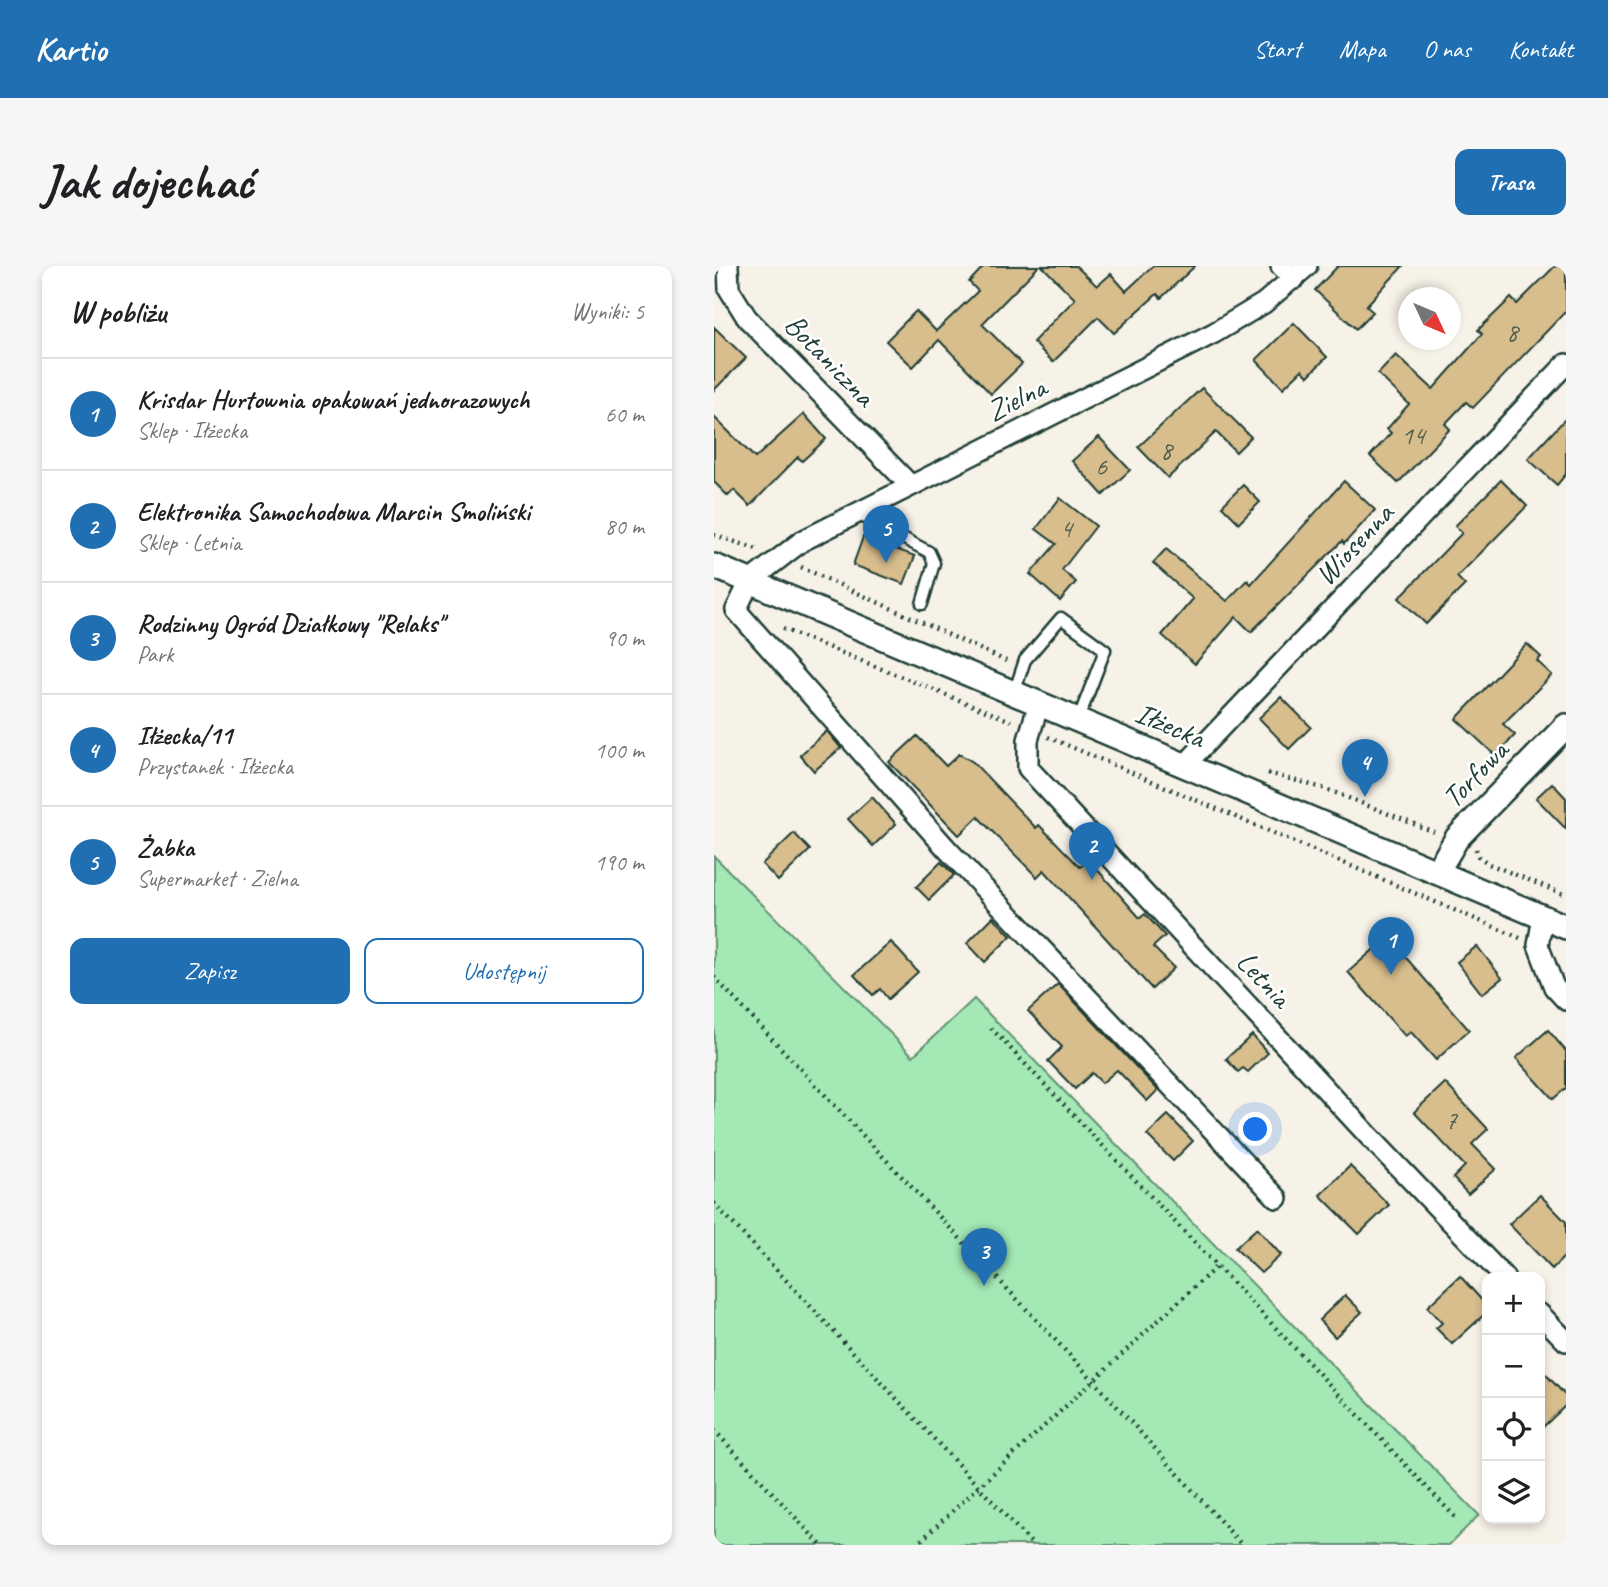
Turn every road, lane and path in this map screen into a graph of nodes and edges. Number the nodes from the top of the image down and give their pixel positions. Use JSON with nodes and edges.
{"nodes":[{"id":1,"x":728,"y":266,"type":"edge"},
{"id":2,"x":1294,"y":270,"type":"edge"},
{"id":3,"x":1566,"y":364,"type":"edge"},
{"id":4,"x":910,"y":485,"type":"junction"},
{"id":5,"x":856,"y":513,"type":"junction"},
{"id":6,"x":714,"y":566,"type":"edge"},
{"id":7,"x":750,"y":581,"type":"junction"},
{"id":8,"x":922,"y":604,"type":"dead end"},
{"id":9,"x":774,"y":625,"type":"dead end"},
{"id":10,"x":1014,"y":693,"type":"junction"},
{"id":11,"x":1038,"y":704,"type":"junction"},
{"id":12,"x":1078,"y":720,"type":"junction"},
{"id":13,"x":1566,"y":726,"type":"edge"},
{"id":14,"x":1032,"y":730,"type":"junction"},
{"id":15,"x":1185,"y":765,"type":"junction"},
{"id":16,"x":1475,"y":844,"type":"dead end"},
{"id":17,"x":1437,"y":872,"type":"junction"},
{"id":18,"x":1566,"y":895,"type":"edge"},
{"id":19,"x":1543,"y":917,"type":"junction"},
{"id":20,"x":1566,"y":927,"type":"edge"},
{"id":21,"x":1538,"y":945,"type":"junction"},
{"id":22,"x":714,"y":978,"type":"edge"},
{"id":23,"x":1566,"y":1000,"type":"edge"},
{"id":24,"x":990,"y":1028,"type":"dead end"},
{"id":25,"x":1278,"y":1198,"type":"dead end"},
{"id":26,"x":714,"y":1203,"type":"edge"},
{"id":27,"x":1216,"y":1267,"type":"junction"},
{"id":28,"x":1499,"y":1272,"type":"edge"},
{"id":29,"x":1545,"y":1319,"type":"edge"},
{"id":30,"x":1566,"y":1341,"type":"edge"},
{"id":31,"x":1093,"y":1380,"type":"junction"},
{"id":32,"x":714,"y":1430,"type":"edge"},
{"id":33,"x":978,"y":1487,"type":"junction"},
{"id":34,"x":1456,"y":1518,"type":"dead end"},
{"id":35,"x":821,"y":1545,"type":"edge"},
{"id":36,"x":916,"y":1545,"type":"edge"},
{"id":37,"x":1033,"y":1545,"type":"edge"},
{"id":38,"x":1242,"y":1545,"type":"edge"}],
"edges":[{"from":1,"to":4,"type":"street","name":"Botaniczna"},
{"from":2,"to":4,"type":"street","name":"Zielna"},
{"from":3,"to":15,"type":"street","name":"Wiosenna"},
{"from":4,"to":5,"type":"street","name":"Zielna"},
{"from":5,"to":7,"type":"street","name":"Zielna"},
{"from":5,"to":8,"type":"lane"},
{"from":6,"to":7,"type":"street","name":"Iłżecka"},
{"from":7,"to":10,"type":"street","name":"Iłżecka"},
{"from":7,"to":25,"type":"street"},
{"from":9,"to":14,"type":"path"},
{"from":10,"to":11,"type":"street","name":"Iłżecka"},
{"from":10,"to":12,"type":"lane"},
{"from":11,"to":12,"type":"street","name":"Iłżecka"},
{"from":11,"to":14,"type":"street","name":"Letnia"},
{"from":12,"to":15,"type":"street","name":"Iłżecka"},
{"from":13,"to":17,"type":"street","name":"Torfowa"},
{"from":14,"to":21,"type":"path"},
{"from":14,"to":28,"type":"street","name":"Letnia"},
{"from":15,"to":17,"type":"street","name":"Iłżecka"},
{"from":16,"to":18,"type":"path"},
{"from":17,"to":19,"type":"street","name":"Iłżecka"},
{"from":19,"to":20,"type":"street","name":"Iłżecka"},
{"from":19,"to":21,"type":"street"},
{"from":21,"to":23,"type":"street"},
{"from":22,"to":31,"type":"path"},
{"from":24,"to":27,"type":"path"},
{"from":26,"to":33,"type":"path"},
{"from":27,"to":31,"type":"path"},
{"from":27,"to":34,"type":"path"},
{"from":29,"to":30,"type":"street"},
{"from":31,"to":33,"type":"path"},
{"from":31,"to":38,"type":"path"},
{"from":32,"to":35,"type":"path"},
{"from":33,"to":36,"type":"path"},
{"from":33,"to":37,"type":"path"}]}
